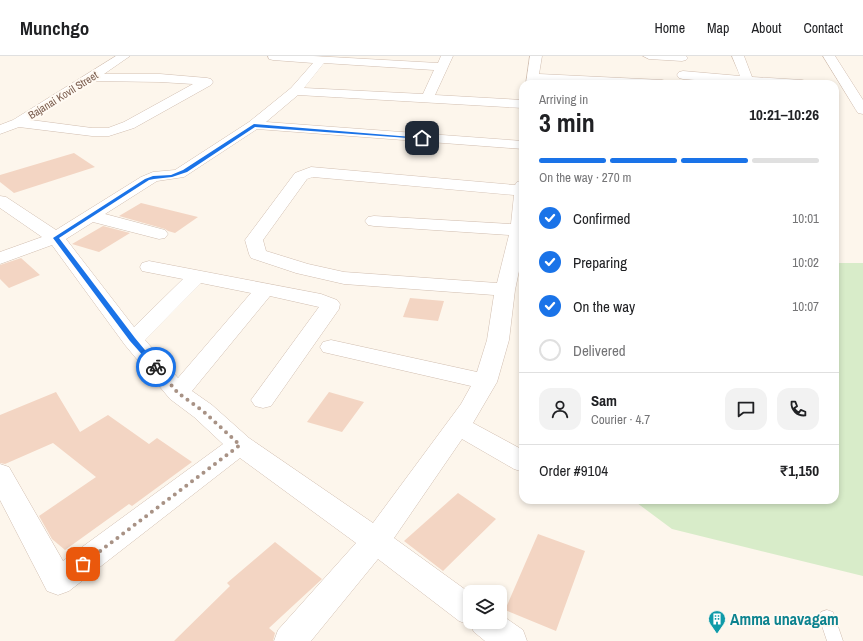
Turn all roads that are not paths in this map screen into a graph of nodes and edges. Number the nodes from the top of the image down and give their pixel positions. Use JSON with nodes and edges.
{"nodes":[{"id":1,"x":124,"y":56,"type":"edge"},
{"id":2,"x":536,"y":56,"type":"edge"},
{"id":3,"x":649,"y":56,"type":"edge"},
{"id":4,"x":738,"y":56,"type":"edge"},
{"id":5,"x":829,"y":56,"type":"edge"},
{"id":6,"x":273,"y":57,"type":"edge"},
{"id":7,"x":288,"y":57,"type":"edge"},
{"id":8,"x":682,"y":57,"type":"edge"},
{"id":9,"x":347,"y":59,"type":"edge"},
{"id":10,"x":321,"y":60,"type":"junction"},
{"id":11,"x":444,"y":62,"type":"edge"},
{"id":12,"x":92,"y":77,"type":"junction"},
{"id":13,"x":684,"y":79,"type":"edge"},
{"id":14,"x":532,"y":80,"type":"edge"},
{"id":15,"x":705,"y":80,"type":"edge"},
{"id":16,"x":747,"y":80,"type":"edge"},
{"id":17,"x":839,"y":87,"type":"edge"},
{"id":18,"x":849,"y":88,"type":"junction"},
{"id":19,"x":863,"y":89,"type":"edge"},
{"id":20,"x":295,"y":91,"type":"junction"},
{"id":21,"x":427,"y":98,"type":"junction"},
{"id":22,"x":519,"y":104,"type":"edge"},
{"id":23,"x":863,"y":110,"type":"edge"},
{"id":24,"x":18,"y":123,"type":"junction"},
{"id":25,"x":254,"y":125,"type":"junction"},
{"id":26,"x":1,"y":130,"type":"edge"},
{"id":27,"x":519,"y":145,"type":"edge"},
{"id":28,"x":519,"y":191,"type":"edge"},
{"id":29,"x":0,"y":201,"type":"edge"},
{"id":30,"x":92,"y":216,"type":"junction"},
{"id":31,"x":374,"y":221,"type":"dead end"},
{"id":32,"x":519,"y":230,"type":"joint"},
{"id":33,"x":160,"y":234,"type":"dead end"},
{"id":34,"x":56,"y":238,"type":"junction"},
{"id":35,"x":0,"y":258,"type":"edge"},
{"id":36,"x":149,"y":267,"type":"dead end"},
{"id":37,"x":197,"y":276,"type":"junction"},
{"id":38,"x":265,"y":289,"type":"junction"},
{"id":39,"x":505,"y":290,"type":"junction"},
{"id":40,"x":133,"y":340,"type":"junction"},
{"id":41,"x":331,"y":347,"type":"dead end"},
{"id":42,"x":485,"y":382,"type":"junction"},
{"id":43,"x":178,"y":393,"type":"junction"},
{"id":44,"x":263,"y":400,"type":"dead end"},
{"id":45,"x":458,"y":426,"type":"junction"},
{"id":46,"x":240,"y":445,"type":"junction"},
{"id":47,"x":519,"y":460,"type":"edge"},
{"id":48,"x":0,"y":474,"type":"edge"},
{"id":49,"x":376,"y":541,"type":"junction"},
{"id":50,"x":463,"y":606,"type":"edge"},
{"id":51,"x":827,"y":617,"type":"dead end"},
{"id":52,"x":495,"y":629,"type":"edge"},
{"id":53,"x":290,"y":641,"type":"edge"},
{"id":54,"x":511,"y":641,"type":"edge"},
{"id":55,"x":835,"y":641,"type":"edge"}],
"edges":[{"from":1,"to":12,"type":"street","name":"Bajanai Kovil Street"},
{"from":2,"to":14,"type":"street"},
{"from":3,"to":8,"type":"street"},
{"from":4,"to":16,"type":"street"},
{"from":5,"to":18,"type":"street"},
{"from":6,"to":7,"type":"street"},
{"from":7,"to":10,"type":"street"},
{"from":8,"to":13,"type":"street"},
{"from":9,"to":10,"type":"street"},
{"from":9,"to":11,"type":"street"},
{"from":10,"to":20,"type":"street"},
{"from":11,"to":21,"type":"street"},
{"from":12,"to":24,"type":"street","name":"Bajanai Kovil Street"},
{"from":12,"to":24,"type":"street"},
{"from":13,"to":15,"type":"street"},
{"from":17,"to":18,"type":"street"},
{"from":18,"to":19,"type":"street"},
{"from":18,"to":23,"type":"street"},
{"from":20,"to":21,"type":"street"},
{"from":20,"to":25,"type":"street"},
{"from":21,"to":22,"type":"street"},
{"from":24,"to":26,"type":"street","name":"Bajanai Kovil Street"},
{"from":25,"to":27,"type":"street"},
{"from":25,"to":30,"type":"street"},
{"from":28,"to":39,"type":"street"},
{"from":29,"to":34,"type":"street"},
{"from":30,"to":33,"type":"street"},
{"from":30,"to":34,"type":"street"},
{"from":31,"to":32,"type":"street"},
{"from":32,"to":39,"type":"street"},
{"from":34,"to":35,"type":"street"},
{"from":34,"to":40,"type":"street"},
{"from":36,"to":37,"type":"street"},
{"from":37,"to":38,"type":"street"},
{"from":37,"to":40,"type":"street"},
{"from":38,"to":43,"type":"street"},
{"from":38,"to":44,"type":"street"},
{"from":39,"to":42,"type":"street"},
{"from":40,"to":43,"type":"street"},
{"from":41,"to":42,"type":"street"},
{"from":42,"to":45,"type":"street"},
{"from":43,"to":46,"type":"street"},
{"from":45,"to":47,"type":"street"},
{"from":45,"to":49,"type":"street"},
{"from":46,"to":48,"type":"street"},
{"from":46,"to":49,"type":"street"},
{"from":49,"to":50,"type":"street"},
{"from":49,"to":53,"type":"street"},
{"from":51,"to":55,"type":"lane"},
{"from":52,"to":54,"type":"street"}]}
